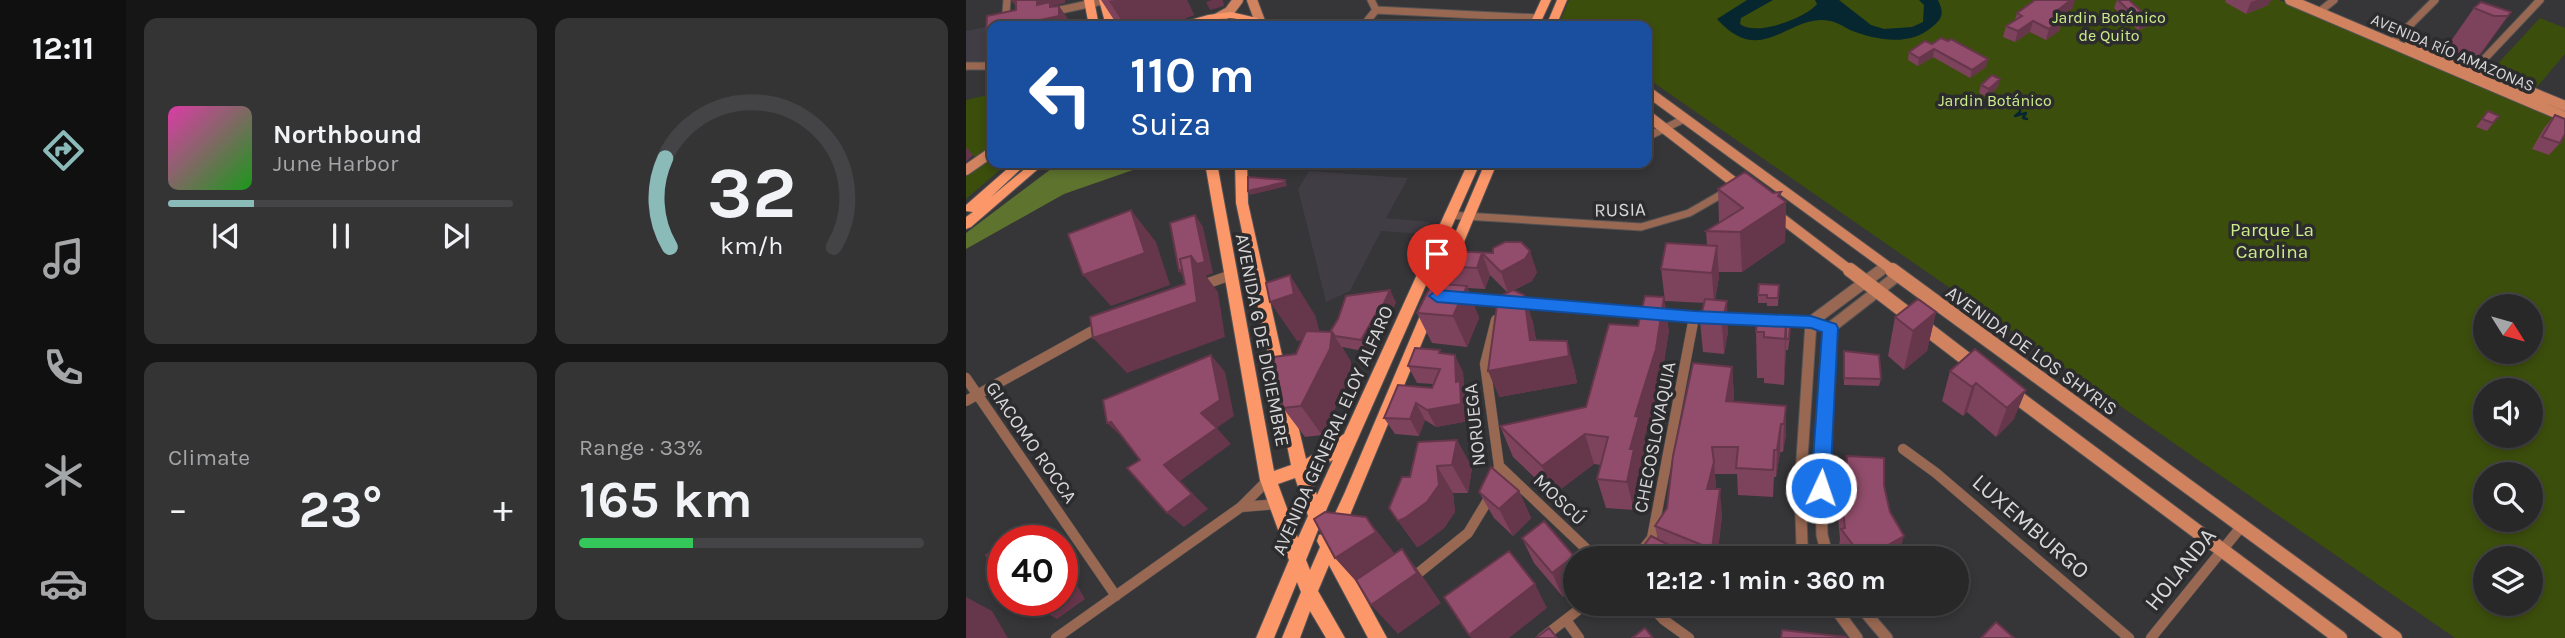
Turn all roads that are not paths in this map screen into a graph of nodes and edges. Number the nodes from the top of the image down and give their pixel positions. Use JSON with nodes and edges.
{"nodes":[{"id":1,"x":1007,"y":0,"type":"edge"},
{"id":2,"x":1105,"y":0,"type":"edge"},
{"id":3,"x":1237,"y":0,"type":"edge"},
{"id":4,"x":1254,"y":0,"type":"edge"},
{"id":5,"x":1371,"y":0,"type":"edge"},
{"id":6,"x":1546,"y":0,"type":"edge"},
{"id":7,"x":1562,"y":0,"type":"edge"},
{"id":8,"x":2290,"y":0,"type":"edge"},
{"id":9,"x":2310,"y":0,"type":"edge"},
{"id":10,"x":2435,"y":0,"type":"edge"},
{"id":11,"x":2540,"y":0,"type":"edge"},
{"id":12,"x":1089,"y":2,"type":"edge"},
{"id":13,"x":2326,"y":6,"type":"edge"},
{"id":14,"x":1376,"y":10,"type":"junction"},
{"id":15,"x":1042,"y":14,"type":"edge"},
{"id":16,"x":1223,"y":16,"type":"junction"},
{"id":17,"x":1018,"y":19,"type":"edge"},
{"id":18,"x":1006,"y":21,"type":"edge"},
{"id":19,"x":1013,"y":21,"type":"edge"},
{"id":20,"x":1093,"y":21,"type":"edge"},
{"id":21,"x":1110,"y":21,"type":"edge"},
{"id":22,"x":1198,"y":21,"type":"edge"},
{"id":23,"x":1213,"y":21,"type":"edge"},
{"id":24,"x":1252,"y":21,"type":"edge"},
{"id":25,"x":1261,"y":21,"type":"edge"},
{"id":26,"x":1367,"y":21,"type":"edge"},
{"id":27,"x":1523,"y":21,"type":"edge"},
{"id":28,"x":1536,"y":21,"type":"edge"},
{"id":29,"x":1553,"y":21,"type":"edge"},
{"id":30,"x":2395,"y":40,"type":"junction"},
{"id":31,"x":987,"y":65,"type":"edge"},
{"id":32,"x":966,"y":66,"type":"edge"},
{"id":33,"x":2472,"y":72,"type":"junction"},
{"id":34,"x":1652,"y":94,"type":"edge"},
{"id":35,"x":2560,"y":104,"type":"edge"},
{"id":36,"x":2565,"y":117,"type":"edge"},
{"id":37,"x":1652,"y":118,"type":"edge"},
{"id":38,"x":1684,"y":119,"type":"junction"},
{"id":39,"x":1668,"y":128,"type":"junction"},
{"id":40,"x":1652,"y":135,"type":"edge"},
{"id":41,"x":987,"y":155,"type":"edge"},
{"id":42,"x":1006,"y":168,"type":"edge"},
{"id":43,"x":1018,"y":168,"type":"edge"},
{"id":44,"x":1029,"y":168,"type":"edge"},
{"id":45,"x":1039,"y":168,"type":"edge"},
{"id":46,"x":1212,"y":168,"type":"edge"},
{"id":47,"x":1241,"y":168,"type":"edge"},
{"id":48,"x":1472,"y":168,"type":"edge"},
{"id":49,"x":1490,"y":168,"type":"edge"},
{"id":50,"x":966,"y":170,"type":"edge"},
{"id":51,"x":1758,"y":172,"type":"junction"},
{"id":52,"x":1012,"y":178,"type":"junction"},
{"id":53,"x":1738,"y":185,"type":"junction"},
{"id":54,"x":973,"y":212,"type":"edge"},
{"id":55,"x":1448,"y":215,"type":"junction"},
{"id":56,"x":1469,"y":217,"type":"junction"},
{"id":57,"x":966,"y":224,"type":"edge"},
{"id":58,"x":1886,"y":267,"type":"junction"},
{"id":59,"x":1231,"y":275,"type":"junction"},
{"id":60,"x":1898,"y":276,"type":"junction"},
{"id":61,"x":1864,"y":282,"type":"junction"},
{"id":62,"x":1190,"y":290,"type":"edge"},
{"id":63,"x":1877,"y":292,"type":"junction"},
{"id":64,"x":1437,"y":296,"type":"junction"},
{"id":65,"x":1501,"y":303,"type":"junction"},
{"id":66,"x":1694,"y":317,"type":"junction"},
{"id":67,"x":1109,"y":321,"type":"edge"},
{"id":68,"x":1811,"y":322,"type":"junction"},
{"id":69,"x":1830,"y":328,"type":"junction"},
{"id":70,"x":966,"y":378,"type":"edge"},
{"id":71,"x":978,"y":394,"type":"junction"},
{"id":72,"x":966,"y":401,"type":"edge"},
{"id":73,"x":1352,"y":438,"type":"junction"},
{"id":74,"x":1295,"y":446,"type":"junction"},
{"id":75,"x":1903,"y":449,"type":"dead end"},
{"id":76,"x":1325,"y":459,"type":"junction"},
{"id":77,"x":1499,"y":466,"type":"junction"},
{"id":78,"x":1300,"y":470,"type":"junction"},
{"id":79,"x":1268,"y":480,"type":"junction"},
{"id":80,"x":1276,"y":504,"type":"junction"},
{"id":81,"x":1241,"y":507,"type":"junction"},
{"id":82,"x":1316,"y":515,"type":"junction"},
{"id":83,"x":2241,"y":527,"type":"junction"},
{"id":84,"x":1584,"y":546,"type":"edge"},
{"id":85,"x":1646,"y":546,"type":"edge"},
{"id":86,"x":1803,"y":546,"type":"edge"},
{"id":87,"x":1825,"y":546,"type":"edge"},
{"id":88,"x":1328,"y":548,"type":"junction"},
{"id":89,"x":2221,"y":551,"type":"junction"},
{"id":90,"x":1297,"y":562,"type":"junction"},
{"id":91,"x":1401,"y":586,"type":"edge"},
{"id":92,"x":1310,"y":594,"type":"junction"},
{"id":93,"x":1116,"y":596,"type":"junction"},
{"id":94,"x":1571,"y":616,"type":"edge"},
{"id":95,"x":1660,"y":616,"type":"edge"},
{"id":96,"x":1841,"y":616,"type":"edge"},
{"id":97,"x":1868,"y":616,"type":"edge"},
{"id":98,"x":1566,"y":620,"type":"junction"},
{"id":99,"x":1056,"y":638,"type":"edge"},
{"id":100,"x":1265,"y":638,"type":"edge"},
{"id":101,"x":1292,"y":638,"type":"edge"},
{"id":102,"x":1336,"y":638,"type":"edge"},
{"id":103,"x":1378,"y":638,"type":"edge"},
{"id":104,"x":1542,"y":638,"type":"edge"},
{"id":105,"x":1579,"y":638,"type":"edge"},
{"id":106,"x":1689,"y":638,"type":"edge"},
{"id":107,"x":1857,"y":638,"type":"edge"},
{"id":108,"x":1887,"y":638,"type":"edge"},
{"id":109,"x":2129,"y":638,"type":"edge"},
{"id":110,"x":2151,"y":638,"type":"edge"},
{"id":111,"x":2340,"y":638,"type":"edge"},
{"id":112,"x":2395,"y":638,"type":"edge"}],
"edges":[{"from":1,"to":18,"type":"street"},
{"from":2,"to":12,"type":"street"},
{"from":2,"to":21,"type":"main road"},
{"from":3,"to":16,"type":"main road"},
{"from":4,"to":25,"type":"main road"},
{"from":5,"to":14,"type":"street"},
{"from":6,"to":28,"type":"main road"},
{"from":7,"to":29,"type":"main road"},
{"from":8,"to":13,"type":"main road","name":"AVENIDA RÍO AMAZONAS"},
{"from":9,"to":13,"type":"main road","name":"AVENIDA RÍO AMAZONAS"},
{"from":10,"to":30,"type":"street"},
{"from":11,"to":33,"type":"street"},
{"from":12,"to":15,"type":"street"},
{"from":12,"to":20,"type":"main road"},
{"from":13,"to":30,"type":"main road","name":"AVENIDA RÍO AMAZONAS"},
{"from":14,"to":26,"type":"street"},
{"from":14,"to":27,"type":"street"},
{"from":16,"to":22,"type":"main road"},
{"from":16,"to":23,"type":"main road"},
{"from":16,"to":24,"type":"main road"},
{"from":17,"to":19,"type":"street"},
{"from":30,"to":33,"type":"main road","name":"AVENIDA RÍO AMAZONAS"},
{"from":31,"to":32,"type":"street"},
{"from":33,"to":35,"type":"main road","name":"AVENIDA RÍO AMAZONAS"},
{"from":34,"to":38,"type":"main road","name":"AVENIDA DE LOS SHYRIS"},
{"from":35,"to":36,"type":"main road","name":"AVENIDA RÍO AMAZONAS"},
{"from":37,"to":39,"type":"main road"},
{"from":38,"to":39,"type":"street"},
{"from":38,"to":51,"type":"main road","name":"AVENIDA DE LOS SHYRIS"},
{"from":39,"to":40,"type":"street"},
{"from":39,"to":53,"type":"main road"},
{"from":41,"to":50,"type":"main road"},
{"from":42,"to":52,"type":"main road"},
{"from":43,"to":52,"type":"main road"},
{"from":44,"to":52,"type":"main road"},
{"from":45,"to":54,"type":"main road"},
{"from":46,"to":59,"type":"main road","name":"AVENIDA 6 DE DICIEMBRE"},
{"from":47,"to":74,"type":"main road","name":"AVENIDA 6 DE DICIEMBRE"},
{"from":48,"to":55,"type":"main road","name":"AVENIDA GENERAL ELOY ALFARO"},
{"from":49,"to":56,"type":"main road"},
{"from":51,"to":53,"type":"street","name":"RUSIA"},
{"from":51,"to":58,"type":"main road","name":"AVENIDA DE LOS SHYRIS"},
{"from":52,"to":54,"type":"main road"},
{"from":53,"to":56,"type":"street","name":"RUSIA"},
{"from":53,"to":61,"type":"main road"},
{"from":54,"to":57,"type":"main road"},
{"from":55,"to":56,"type":"street","name":"RUSIA"},
{"from":55,"to":73,"type":"main road","name":"AVENIDA GENERAL ELOY ALFARO"},
{"from":56,"to":64,"type":"main road"},
{"from":58,"to":60,"type":"main road","name":"AVENIDA DE LOS SHYRIS"},
{"from":58,"to":61,"type":"street"},
{"from":59,"to":62,"type":"street"},
{"from":59,"to":79,"type":"main road","name":"AVENIDA 6 DE DICIEMBRE"},
{"from":60,"to":63,"type":"street"},
{"from":60,"to":83,"type":"main road","name":"AVENIDA DE LOS SHYRIS"},
{"from":61,"to":63,"type":"main road"},
{"from":61,"to":68,"type":"street"},
{"from":63,"to":69,"type":"street"},
{"from":63,"to":89,"type":"main road"},
{"from":64,"to":65,"type":"street"},
{"from":64,"to":88,"type":"main road"},
{"from":65,"to":66,"type":"street"},
{"from":65,"to":77,"type":"street","name":"NORUEGA"},
{"from":66,"to":68,"type":"street"},
{"from":66,"to":85,"type":"street","name":"CHECOSLOVAQUIA"},
{"from":67,"to":71,"type":"street"},
{"from":68,"to":69,"type":"street"},
{"from":68,"to":86,"type":"street"},
{"from":69,"to":87,"type":"street"},
{"from":70,"to":71,"type":"street","name":"GIACOMO ROCCA"},
{"from":71,"to":72,"type":"street"},
{"from":71,"to":93,"type":"street","name":"GIACOMO ROCCA"},
{"from":73,"to":76,"type":"main road"},
{"from":73,"to":82,"type":"main road","name":"AVENIDA GENERAL ELOY ALFARO"},
{"from":74,"to":76,"type":"main road"},
{"from":74,"to":78,"type":"main road","name":"AVENIDA 6 DE DICIEMBRE"},
{"from":75,"to":109,"type":"street","name":"LUXEMBURGO"},
{"from":76,"to":78,"type":"main road"},
{"from":77,"to":84,"type":"street","name":"MOSCÚ"},
{"from":77,"to":91,"type":"street","name":"NORUEGA"},
{"from":78,"to":79,"type":"main road"},
{"from":78,"to":82,"type":"main road","name":"AVENIDA 6 DE DICIEMBRE"},
{"from":79,"to":80,"type":"main road","name":"AVENIDA 6 DE DICIEMBRE"},
{"from":79,"to":81,"type":"street"},
{"from":80,"to":81,"type":"street"},
{"from":80,"to":90,"type":"main road","name":"AVENIDA 6 DE DICIEMBRE"},
{"from":81,"to":93,"type":"street"},
{"from":82,"to":88,"type":"main road","name":"AVENIDA 6 DE DICIEMBRE"},
{"from":82,"to":90,"type":"main road","name":"AVENIDA GENERAL ELOY ALFARO"},
{"from":83,"to":89,"type":"street","name":"HOLANDA"},
{"from":83,"to":112,"type":"main road","name":"AVENIDA DE LOS SHYRIS"},
{"from":88,"to":92,"type":"main road"},
{"from":88,"to":103,"type":"main road","name":"AVENIDA 6 DE DICIEMBRE"},
{"from":89,"to":110,"type":"street","name":"HOLANDA"},
{"from":89,"to":111,"type":"main road"},
{"from":90,"to":92,"type":"main road","name":"AVENIDA 6 DE DICIEMBRE"},
{"from":90,"to":100,"type":"main road","name":"AVENIDA GENERAL ELOY ALFARO"},
{"from":92,"to":101,"type":"main road"},
{"from":92,"to":102,"type":"main road","name":"AVENIDA 6 DE DICIEMBRE"},
{"from":93,"to":99,"type":"street"},
{"from":94,"to":98,"type":"street"},
{"from":95,"to":106,"type":"street"},
{"from":96,"to":107,"type":"street"},
{"from":97,"to":108,"type":"street"},
{"from":98,"to":104,"type":"street"},
{"from":98,"to":105,"type":"street"}]}
